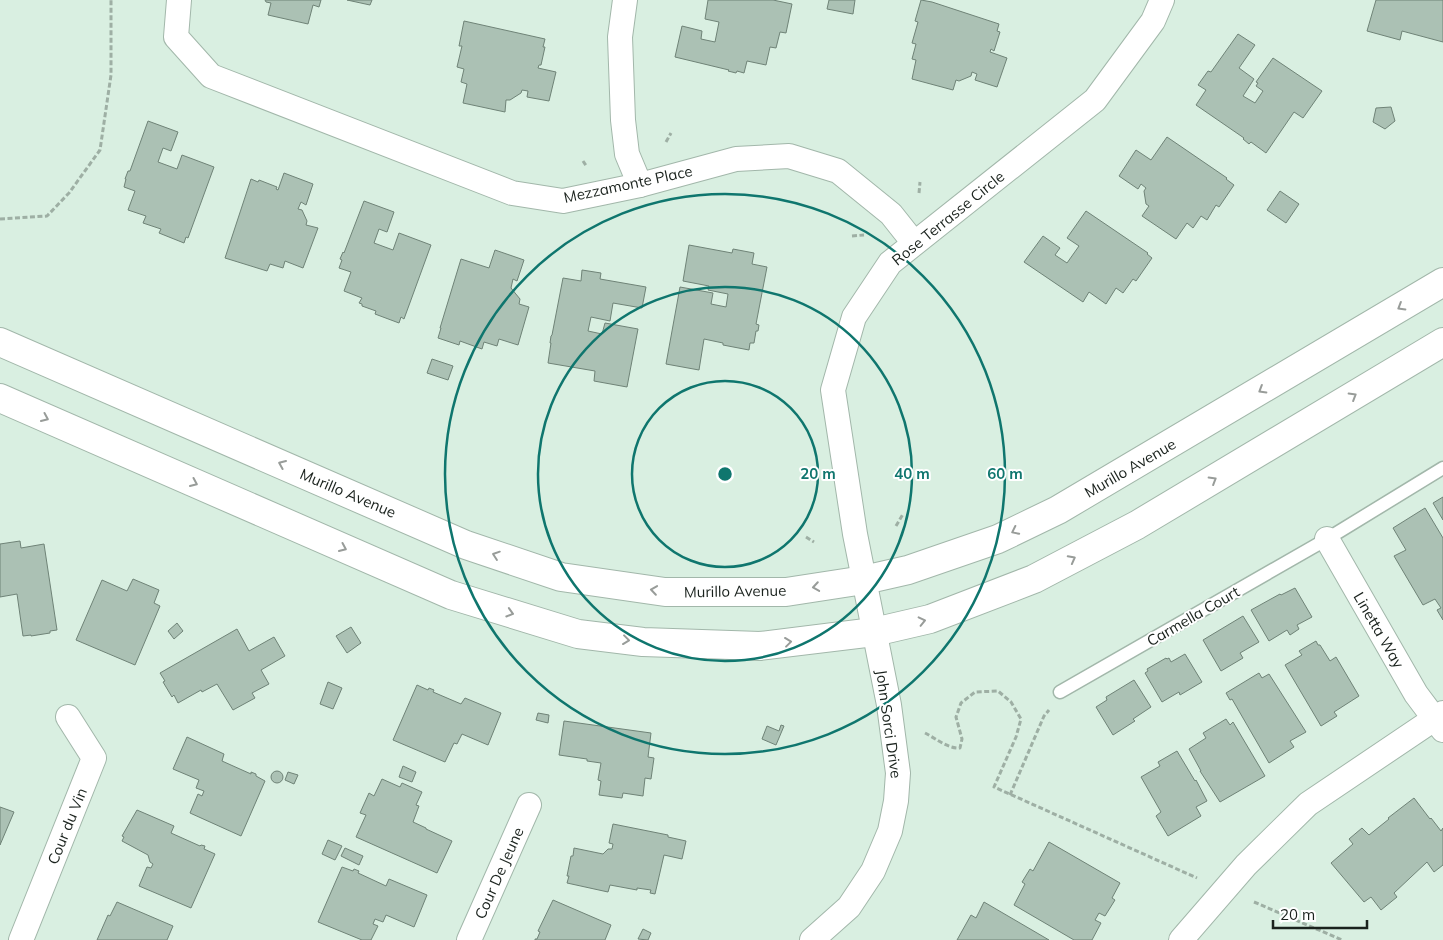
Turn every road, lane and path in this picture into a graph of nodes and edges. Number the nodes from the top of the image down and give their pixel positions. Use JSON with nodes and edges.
{"nodes":[{"id":1,"x":111,"y":0,"type":"edge"},
{"id":2,"x":179,"y":0,"type":"edge"},
{"id":3,"x":626,"y":0,"type":"edge"},
{"id":4,"x":1162,"y":0,"type":"edge"},
{"id":5,"x":671,"y":133,"type":"dead end"},
{"id":6,"x":666,"y":142,"type":"dead end"},
{"id":7,"x":583,"y":161,"type":"dead end"},
{"id":8,"x":588,"y":167,"type":"dead end"},
{"id":9,"x":920,"y":182,"type":"dead end"},
{"id":10,"x":640,"y":185,"type":"junction"},
{"id":11,"x":919,"y":193,"type":"dead end"},
{"id":12,"x":0,"y":219,"type":"edge"},
{"id":13,"x":864,"y":235,"type":"dead end"},
{"id":14,"x":852,"y":236,"type":"dead end"},
{"id":15,"x":914,"y":243,"type":"junction"},
{"id":16,"x":1443,"y":282,"type":"edge"},
{"id":17,"x":0,"y":342,"type":"edge"},
{"id":18,"x":1443,"y":342,"type":"edge"},
{"id":19,"x":0,"y":398,"type":"edge"},
{"id":20,"x":1443,"y":468,"type":"edge"},
{"id":21,"x":903,"y":514,"type":"dead end"},
{"id":22,"x":896,"y":526,"type":"dead end"},
{"id":23,"x":806,"y":537,"type":"dead end"},
{"id":24,"x":1327,"y":540,"type":"junction"},
{"id":25,"x":814,"y":542,"type":"dead end"},
{"id":26,"x":864,"y":580,"type":"junction"},
{"id":27,"x":874,"y":632,"type":"junction"},
{"id":28,"x":1060,"y":692,"type":"joint"},
{"id":29,"x":68,"y":717,"type":"dead end"},
{"id":30,"x":1440,"y":720,"type":"edge"},
{"id":31,"x":925,"y":732,"type":"dead end"},
{"id":32,"x":1010,"y":794,"type":"junction"},
{"id":33,"x":529,"y":805,"type":"dead end"},
{"id":34,"x":1197,"y":878,"type":"dead end"},
{"id":35,"x":1254,"y":902,"type":"dead end"},
{"id":36,"x":21,"y":940,"type":"edge"},
{"id":37,"x":469,"y":940,"type":"edge"},
{"id":38,"x":812,"y":940,"type":"edge"},
{"id":39,"x":1181,"y":940,"type":"edge"},
{"id":40,"x":1342,"y":940,"type":"edge"}],
"edges":[{"from":1,"to":12,"type":"path"},
{"from":2,"to":10,"type":"street","name":"Mezzamonte Place"},
{"from":3,"to":10,"type":"street"},
{"from":4,"to":15,"type":"street","name":"Rose Terrasse Circle"},
{"from":5,"to":6,"type":"path"},
{"from":7,"to":8,"type":"path"},
{"from":9,"to":11,"type":"path"},
{"from":10,"to":15,"type":"street","name":"Mezzamonte Place"},
{"from":13,"to":14,"type":"path"},
{"from":15,"to":26,"type":"street","name":"Rose Terrasse Circle"},
{"from":16,"to":26,"type":"main road","name":"Murillo Avenue","one_way":true},
{"from":26,"to":17,"type":"main road","name":"Murillo Avenue","one_way":true},
{"from":27,"to":18,"type":"main road","one_way":true},
{"from":19,"to":27,"type":"main road","one_way":true},
{"from":20,"to":24,"type":"lane","name":"Carmella Court"},
{"from":21,"to":22,"type":"path"},
{"from":23,"to":25,"type":"path"},
{"from":24,"to":28,"type":"lane","name":"Carmella Court"},
{"from":24,"to":30,"type":"street","name":"Linetta Way"},
{"from":26,"to":27,"type":"street","name":"Rose Terrasse Circle"},
{"from":27,"to":38,"type":"street","name":"John Sorci Drive"},
{"from":28,"to":32,"type":"path"},
{"from":29,"to":36,"type":"street","name":"Cour du Vin"},
{"from":30,"to":39,"type":"street"},
{"from":31,"to":32,"type":"path"},
{"from":32,"to":34,"type":"path"},
{"from":33,"to":37,"type":"street","name":"Cour De Jeune"},
{"from":35,"to":40,"type":"path"}]}
